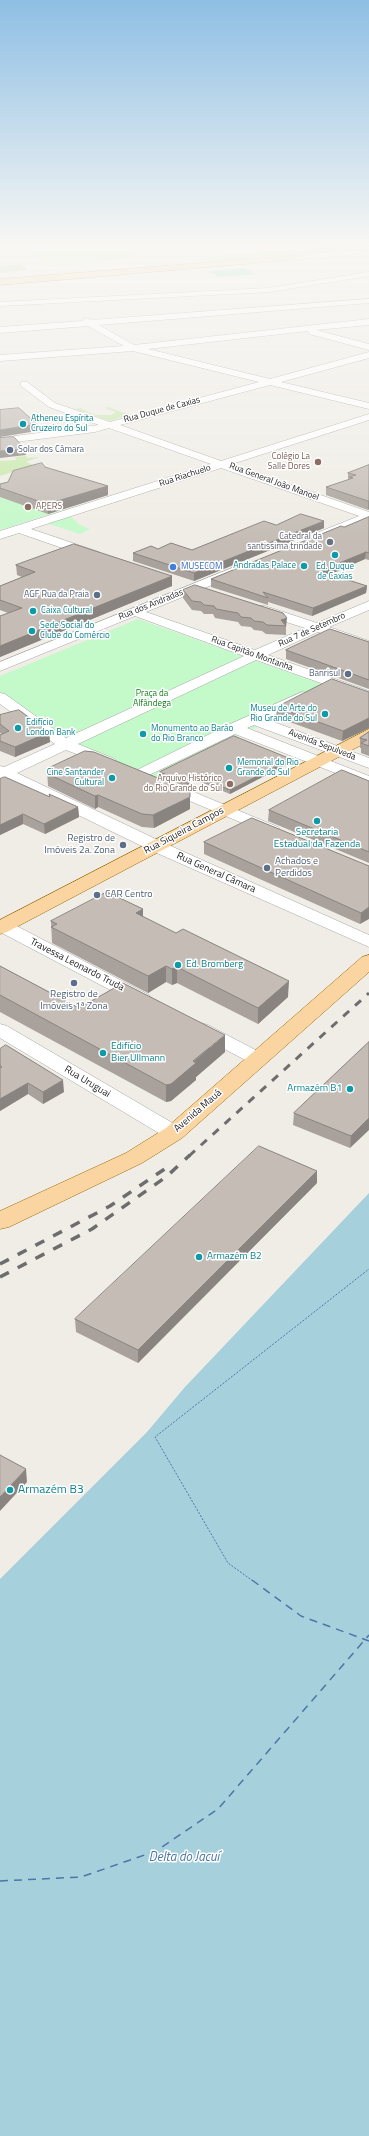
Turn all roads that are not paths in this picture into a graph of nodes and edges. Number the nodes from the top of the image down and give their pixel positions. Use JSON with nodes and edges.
{"nodes":[{"id":1,"x":126,"y":344,"type":"edge"},
{"id":2,"x":171,"y":344,"type":"edge"},
{"id":3,"x":356,"y":344,"type":"edge"},
{"id":4,"x":369,"y":347,"type":"edge"},
{"id":5,"x":133,"y":348,"type":"junction"},
{"id":6,"x":369,"y":355,"type":"edge"},
{"id":7,"x":0,"y":358,"type":"edge"},
{"id":8,"x":269,"y":381,"type":"junction"},
{"id":9,"x":24,"y":384,"type":"dead end"},
{"id":10,"x":369,"y":406,"type":"edge"},
{"id":11,"x":369,"y":417,"type":"edge"},
{"id":12,"x":110,"y":424,"type":"junction"},
{"id":13,"x":0,"y":441,"type":"edge"},
{"id":14,"x":224,"y":464,"type":"junction"},
{"id":15,"x":369,"y":516,"type":"edge"},
{"id":16,"x":19,"y":529,"type":"junction"},
{"id":17,"x":0,"y":535,"type":"edge"},
{"id":18,"x":306,"y":542,"type":"edge"},
{"id":19,"x":107,"y":559,"type":"edge"},
{"id":20,"x":249,"y":565,"type":"edge"},
{"id":21,"x":179,"y":583,"type":"dead end"},
{"id":22,"x":194,"y":588,"type":"junction"},
{"id":23,"x":215,"y":595,"type":"edge"},
{"id":24,"x":369,"y":605,"type":"edge"},
{"id":25,"x":251,"y":606,"type":"edge"},
{"id":26,"x":135,"y":612,"type":"junction"},
{"id":27,"x":317,"y":628,"type":"junction"},
{"id":28,"x":369,"y":646,"type":"edge"},
{"id":29,"x":256,"y":655,"type":"junction"},
{"id":30,"x":0,"y":667,"type":"edge"},
{"id":31,"x":330,"y":682,"type":"junction"},
{"id":32,"x":369,"y":696,"type":"edge"},
{"id":33,"x":0,"y":697,"type":"edge"},
{"id":34,"x":253,"y":719,"type":"junction"},
{"id":35,"x":234,"y":728,"type":"junction"},
{"id":36,"x":280,"y":729,"type":"junction"},
{"id":37,"x":369,"y":734,"type":"edge"},
{"id":38,"x":261,"y":739,"type":"junction"},
{"id":39,"x":306,"y":739,"type":"junction"},
{"id":40,"x":65,"y":744,"type":"junction"},
{"id":41,"x":287,"y":749,"type":"junction"},
{"id":42,"x":337,"y":751,"type":"junction"},
{"id":43,"x":318,"y":761,"type":"junction"},
{"id":44,"x":369,"y":763,"type":"edge"},
{"id":45,"x":130,"y":770,"type":"junction"},
{"id":46,"x":1,"y":773,"type":"edge"},
{"id":47,"x":369,"y":781,"type":"edge"},
{"id":48,"x":224,"y":810,"type":"junction"},
{"id":49,"x":289,"y":838,"type":"edge"},
{"id":50,"x":156,"y":846,"type":"junction"},
{"id":51,"x":1,"y":927,"type":"edge"},
{"id":52,"x":369,"y":942,"type":"edge"},
{"id":53,"x":369,"y":961,"type":"edge"},
{"id":54,"x":158,"y":1007,"type":"edge"},
{"id":55,"x":187,"y":1022,"type":"edge"},
{"id":56,"x":0,"y":1030,"type":"edge"},
{"id":57,"x":258,"y":1059,"type":"junction"},
{"id":58,"x":174,"y":1133,"type":"junction"},
{"id":59,"x":0,"y":1221,"type":"edge"}],
"edges":[{"from":1,"to":5,"type":"street"},
{"from":2,"to":5,"type":"street"},
{"from":3,"to":4,"type":"street"},
{"from":5,"to":7,"type":"street"},
{"from":5,"to":8,"type":"street"},
{"from":6,"to":8,"type":"street","name":"Rua Duque de Caxias"},
{"from":8,"to":10,"type":"street"},
{"from":8,"to":12,"type":"street","name":"Rua Duque de Caxias"},
{"from":9,"to":12,"type":"street","name":"Rua General João Manoel"},
{"from":11,"to":14,"type":"street","name":"Rua Riachuelo"},
{"from":12,"to":13,"type":"street","name":"Rua Duque de Caxias"},
{"from":12,"to":14,"type":"street","name":"Rua General João Manoel"},
{"from":14,"to":15,"type":"street","name":"Rua General João Manoel"},
{"from":14,"to":16,"type":"street","name":"Rua Riachuelo"},
{"from":15,"to":18,"type":"street"},
{"from":16,"to":17,"type":"street","name":"Rua Riachuelo"},
{"from":16,"to":19,"type":"street"},
{"from":20,"to":22,"type":"street","name":"Rua dos Andradas"},
{"from":21,"to":22,"type":"street"},
{"from":22,"to":23,"type":"street"},
{"from":22,"to":26,"type":"street","name":"Rua dos Andradas"},
{"from":24,"to":27,"type":"street","name":"Rua 7 de Setembro"},
{"from":25,"to":27,"type":"street"},
{"from":26,"to":29,"type":"street","name":"Rua Capitão Montanha"},
{"from":26,"to":30,"type":"street","name":"Rua dos Andradas"},
{"from":27,"to":28,"type":"street"},
{"from":27,"to":29,"type":"street","name":"Rua 7 de Setembro"},
{"from":29,"to":31,"type":"street","name":"Rua Capitão Montanha"},
{"from":29,"to":40,"type":"street"},
{"from":31,"to":32,"type":"street","name":"Rua Capitão Montanha"},
{"from":31,"to":34,"type":"street"},
{"from":33,"to":40,"type":"street"},
{"from":34,"to":35,"type":"street"},
{"from":34,"to":36,"type":"street","name":"Avenida Sepulveda"},
{"from":35,"to":38,"type":"street","name":"Avenida Sepulveda"},
{"from":35,"to":45,"type":"street"},
{"from":36,"to":38,"type":"street"},
{"from":36,"to":39,"type":"street","name":"Avenida Sepulveda"},
{"from":37,"to":42,"type":"main road","name":"Rua Siqueira Campos"},
{"from":38,"to":41,"type":"street","name":"Avenida Sepulveda"},
{"from":39,"to":41,"type":"street"},
{"from":39,"to":42,"type":"street","name":"Avenida Sepulveda"},
{"from":40,"to":45,"type":"street"},
{"from":40,"to":46,"type":"street"},
{"from":41,"to":43,"type":"street","name":"Avenida Sepulveda"},
{"from":42,"to":43,"type":"main road","name":"Rua Siqueira Campos"},
{"from":42,"to":44,"type":"street","name":"Avenida Sepulveda"},
{"from":43,"to":47,"type":"street","name":"Avenida Sepulveda"},
{"from":43,"to":48,"type":"main road","name":"Rua Siqueira Campos"},
{"from":45,"to":48,"type":"street"},
{"from":46,"to":50,"type":"street","name":"Rua General Câmara"},
{"from":48,"to":49,"type":"street"},
{"from":48,"to":50,"type":"main road","name":"Rua Siqueira Campos"},
{"from":50,"to":51,"type":"main road","name":"Rua Siqueira Campos"},
{"from":50,"to":52,"type":"street","name":"Rua General Câmara"},
{"from":51,"to":54,"type":"street","name":"Travessa Leonardo Truda"},
{"from":53,"to":57,"type":"main road","name":"Avenida Mauá"},
{"from":55,"to":57,"type":"street"},
{"from":56,"to":58,"type":"street","name":"Rua Uruguai"},
{"from":57,"to":58,"type":"main road","name":"Avenida Mauá"},
{"from":58,"to":59,"type":"main road","name":"Avenida Mauá"}]}
